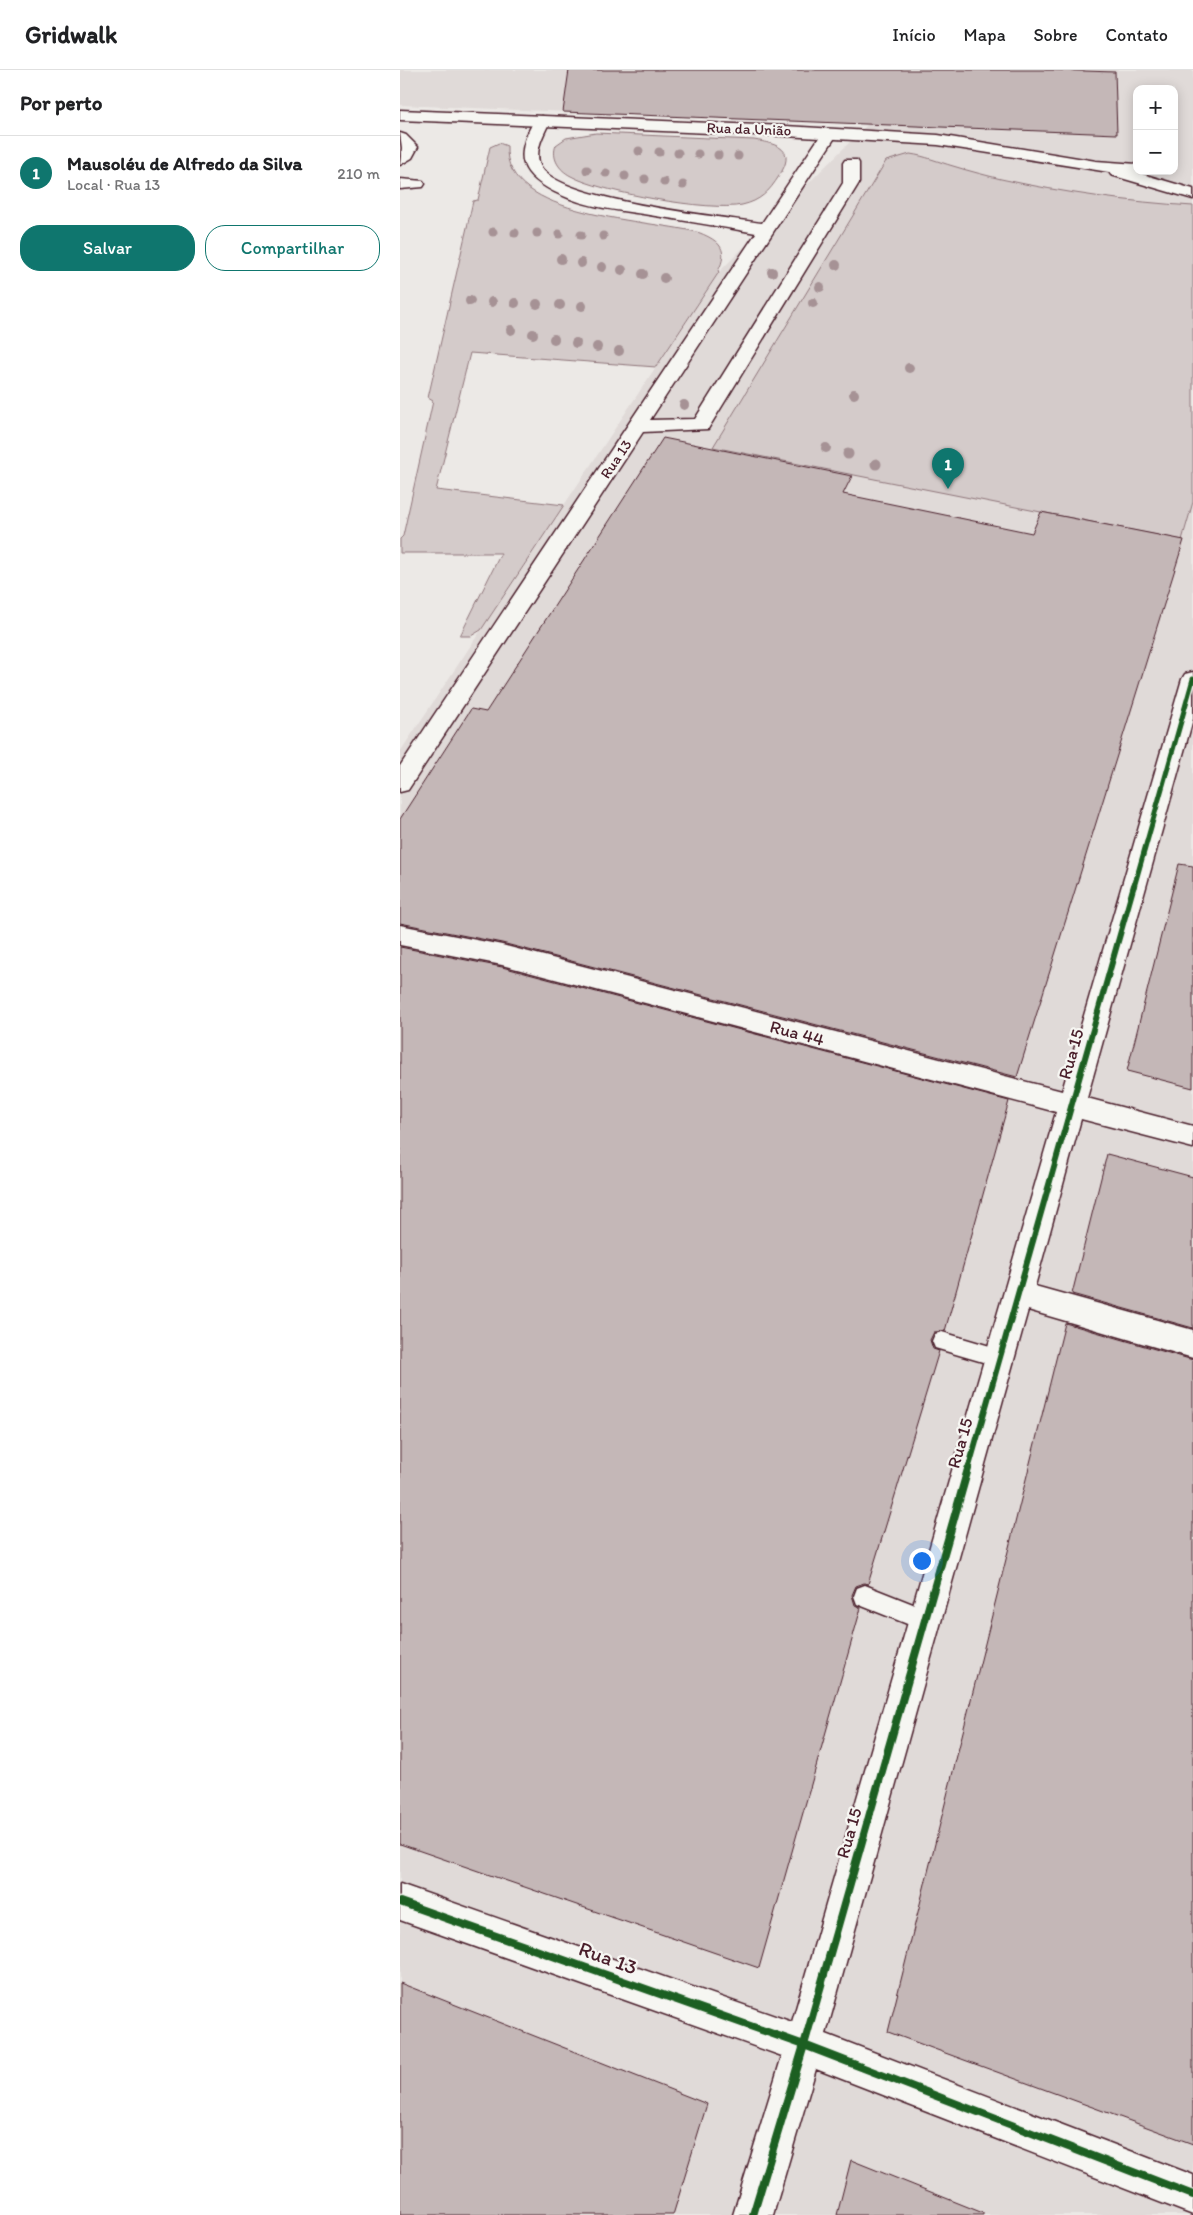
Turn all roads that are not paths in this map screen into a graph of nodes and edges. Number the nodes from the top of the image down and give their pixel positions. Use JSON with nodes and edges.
{"nodes":[{"id":1,"x":400,"y":115,"type":"edge"},
{"id":2,"x":542,"y":121,"type":"junction"},
{"id":3,"x":830,"y":133,"type":"junction"},
{"id":4,"x":400,"y":138,"type":"edge"},
{"id":5,"x":400,"y":160,"type":"edge"},
{"id":6,"x":851,"y":164,"type":"dead end"},
{"id":7,"x":1096,"y":166,"type":"junction"},
{"id":8,"x":1133,"y":169,"type":"edge"},
{"id":9,"x":400,"y":184,"type":"edge"},
{"id":10,"x":417,"y":184,"type":"dead end"},
{"id":11,"x":1193,"y":194,"type":"edge"},
{"id":12,"x":765,"y":229,"type":"junction"},
{"id":13,"x":638,"y":426,"type":"junction"},
{"id":14,"x":1193,"y":679,"type":"edge"},
{"id":15,"x":400,"y":784,"type":"edge"},
{"id":16,"x":400,"y":936,"type":"edge"},
{"id":17,"x":1071,"y":1106,"type":"junction"},
{"id":18,"x":1193,"y":1137,"type":"edge"},
{"id":19,"x":1018,"y":1294,"type":"junction"},
{"id":20,"x":942,"y":1341,"type":"dead end"},
{"id":21,"x":1193,"y":1344,"type":"edge"},
{"id":22,"x":1000,"y":1358,"type":"junction"},
{"id":23,"x":865,"y":1596,"type":"dead end"},
{"id":24,"x":925,"y":1620,"type":"junction"},
{"id":25,"x":400,"y":1902,"type":"edge"},
{"id":26,"x":804,"y":2045,"type":"junction"},
{"id":27,"x":1193,"y":2195,"type":"edge"},
{"id":28,"x":753,"y":2215,"type":"edge"}],
"edges":[{"from":1,"to":2,"type":"street","name":"Rua da União"},
{"from":2,"to":3,"type":"street","name":"Rua da União"},
{"from":2,"to":12,"type":"street"},
{"from":3,"to":7,"type":"street","name":"Rua da União"},
{"from":3,"to":12,"type":"street","name":"Rua 13"},
{"from":4,"to":5,"type":"street"},
{"from":6,"to":13,"type":"street"},
{"from":7,"to":8,"type":"street","name":"Rua da União"},
{"from":7,"to":11,"type":"street","name":"Rua da União"},
{"from":9,"to":10,"type":"street"},
{"from":12,"to":13,"type":"street","name":"Rua 13"},
{"from":13,"to":15,"type":"street","name":"Rua 13"},
{"from":14,"to":17,"type":"street","name":"Rua 15"},
{"from":16,"to":17,"type":"street","name":"Rua 44"},
{"from":17,"to":18,"type":"street","name":"Rua 44"},
{"from":17,"to":19,"type":"street","name":"Rua 15"},
{"from":19,"to":21,"type":"street"},
{"from":19,"to":22,"type":"street","name":"Rua 15"},
{"from":20,"to":22,"type":"lane"},
{"from":22,"to":24,"type":"street","name":"Rua 15"},
{"from":23,"to":24,"type":"lane"},
{"from":24,"to":26,"type":"street","name":"Rua 15"},
{"from":25,"to":26,"type":"street","name":"Rua 13"},
{"from":26,"to":27,"type":"street","name":"Rua 13"},
{"from":26,"to":28,"type":"street","name":"Rua 15"}]}
